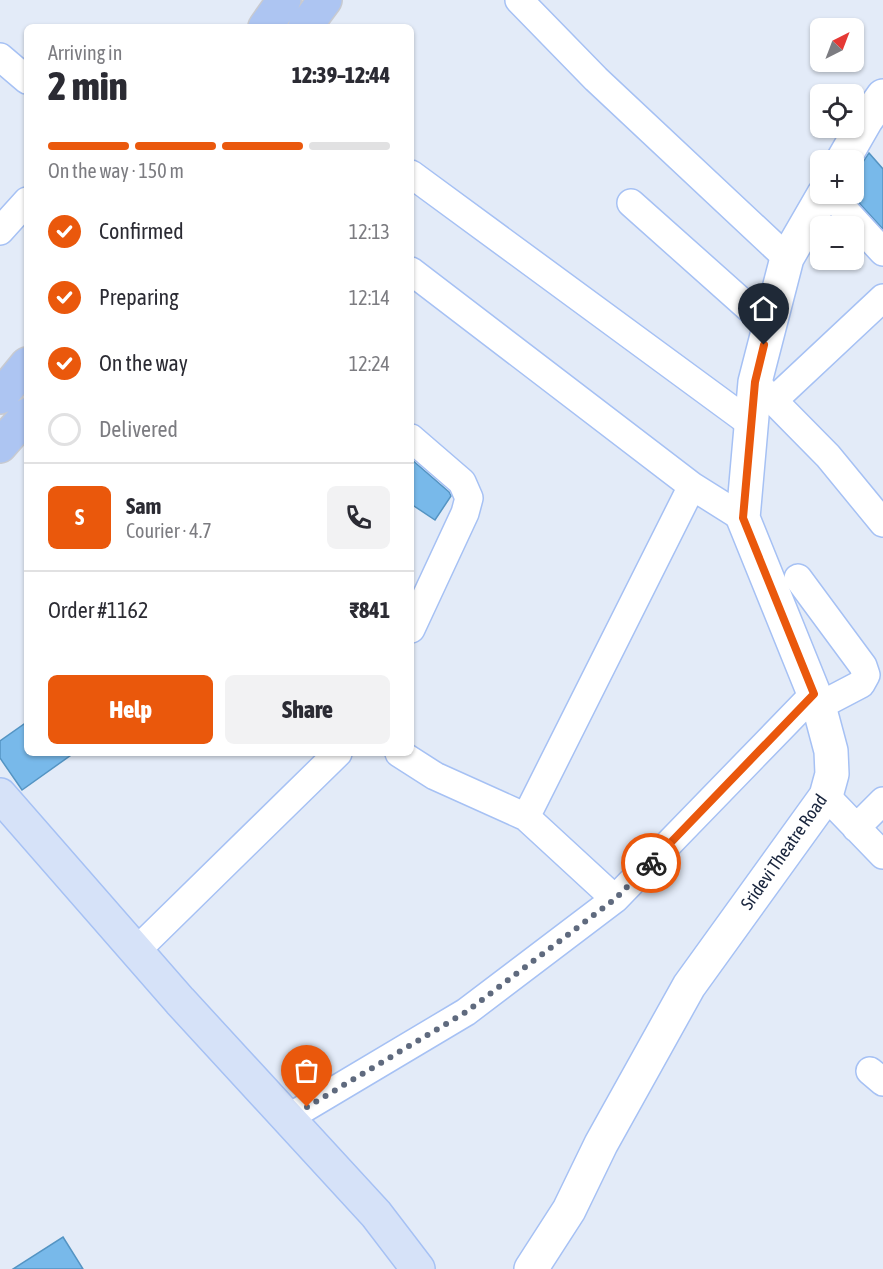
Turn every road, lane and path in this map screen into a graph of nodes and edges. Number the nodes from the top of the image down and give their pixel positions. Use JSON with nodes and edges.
{"nodes":[{"id":1,"x":284,"y":0,"type":"edge"},
{"id":2,"x":325,"y":0,"type":"edge"},
{"id":3,"x":519,"y":0,"type":"edge"},
{"id":4,"x":267,"y":24,"type":"edge"},
{"id":5,"x":307,"y":24,"type":"edge"},
{"id":6,"x":883,"y":96,"type":"edge"},
{"id":7,"x":849,"y":150,"type":"edge"},
{"id":8,"x":414,"y":176,"type":"edge"},
{"id":9,"x":631,"y":203,"type":"dead end"},
{"id":10,"x":24,"y":204,"type":"edge"},
{"id":11,"x":818,"y":204,"type":"edge"},
{"id":12,"x":839,"y":204,"type":"edge"},
{"id":13,"x":0,"y":231,"type":"edge"},
{"id":14,"x":883,"y":252,"type":"edge"},
{"id":15,"x":788,"y":258,"type":"junction"},
{"id":16,"x":414,"y":273,"type":"edge"},
{"id":17,"x":883,"y":298,"type":"edge"},
{"id":18,"x":769,"y":326,"type":"junction"},
{"id":19,"x":24,"y":368,"type":"edge"},
{"id":20,"x":764,"y":391,"type":"junction"},
{"id":21,"x":0,"y":397,"type":"edge"},
{"id":22,"x":24,"y":419,"type":"edge"},
{"id":23,"x":750,"y":423,"type":"junction"},
{"id":24,"x":414,"y":441,"type":"edge"},
{"id":25,"x":0,"y":446,"type":"edge"},
{"id":26,"x":692,"y":486,"type":"junction"},
{"id":27,"x":743,"y":518,"type":"junction"},
{"id":28,"x":883,"y":523,"type":"edge"},
{"id":29,"x":798,"y":578,"type":"dead end"},
{"id":30,"x":414,"y":623,"type":"edge"},
{"id":31,"x":816,"y":700,"type":"junction"},
{"id":32,"x":335,"y":756,"type":"edge"},
{"id":33,"x":404,"y":756,"type":"edge"},
{"id":34,"x":0,"y":795,"type":"edge"},
{"id":35,"x":826,"y":796,"type":"junction"},
{"id":36,"x":883,"y":801,"type":"edge"},
{"id":37,"x":526,"y":817,"type":"junction"},
{"id":38,"x":856,"y":828,"type":"junction"},
{"id":39,"x":883,"y":855,"type":"edge"},
{"id":40,"x":615,"y":899,"type":"junction"},
{"id":41,"x":137,"y":950,"type":"junction"},
{"id":42,"x":288,"y":1118,"type":"junction"},
{"id":43,"x":418,"y":1269,"type":"edge"},
{"id":44,"x":531,"y":1269,"type":"edge"}],
"edges":[{"from":1,"to":4,"type":"main road"},
{"from":2,"to":5,"type":"main road"},
{"from":3,"to":15,"type":"street"},
{"from":6,"to":7,"type":"street"},
{"from":8,"to":23,"type":"street"},
{"from":9,"to":18,"type":"street"},
{"from":10,"to":13,"type":"street"},
{"from":11,"to":15,"type":"street","name":"Sridevi Theatre Road"},
{"from":12,"to":14,"type":"street"},
{"from":15,"to":18,"type":"street","name":"Sridevi Theatre Road"},
{"from":16,"to":26,"type":"street"},
{"from":17,"to":20,"type":"street"},
{"from":18,"to":20,"type":"street","name":"Sridevi Theatre Road"},
{"from":19,"to":21,"type":"main road"},
{"from":20,"to":23,"type":"street","name":"Sridevi Theatre Road"},
{"from":20,"to":28,"type":"street"},
{"from":22,"to":25,"type":"main road"},
{"from":23,"to":27,"type":"street","name":"Sridevi Theatre Road"},
{"from":24,"to":30,"type":"street"},
{"from":26,"to":27,"type":"street"},
{"from":26,"to":37,"type":"street"},
{"from":27,"to":31,"type":"street","name":"Sridevi Theatre Road"},
{"from":29,"to":31,"type":"street"},
{"from":31,"to":35,"type":"street","name":"Sridevi Theatre Road"},
{"from":31,"to":40,"type":"street"},
{"from":32,"to":41,"type":"street"},
{"from":33,"to":37,"type":"street"},
{"from":34,"to":41,"type":"main road"},
{"from":35,"to":38,"type":"street"},
{"from":35,"to":44,"type":"street","name":"Sridevi Theatre Road"},
{"from":36,"to":38,"type":"street"},
{"from":37,"to":40,"type":"street"},
{"from":38,"to":39,"type":"street"},
{"from":40,"to":42,"type":"street"},
{"from":41,"to":42,"type":"main road"},
{"from":42,"to":43,"type":"main road"}]}
